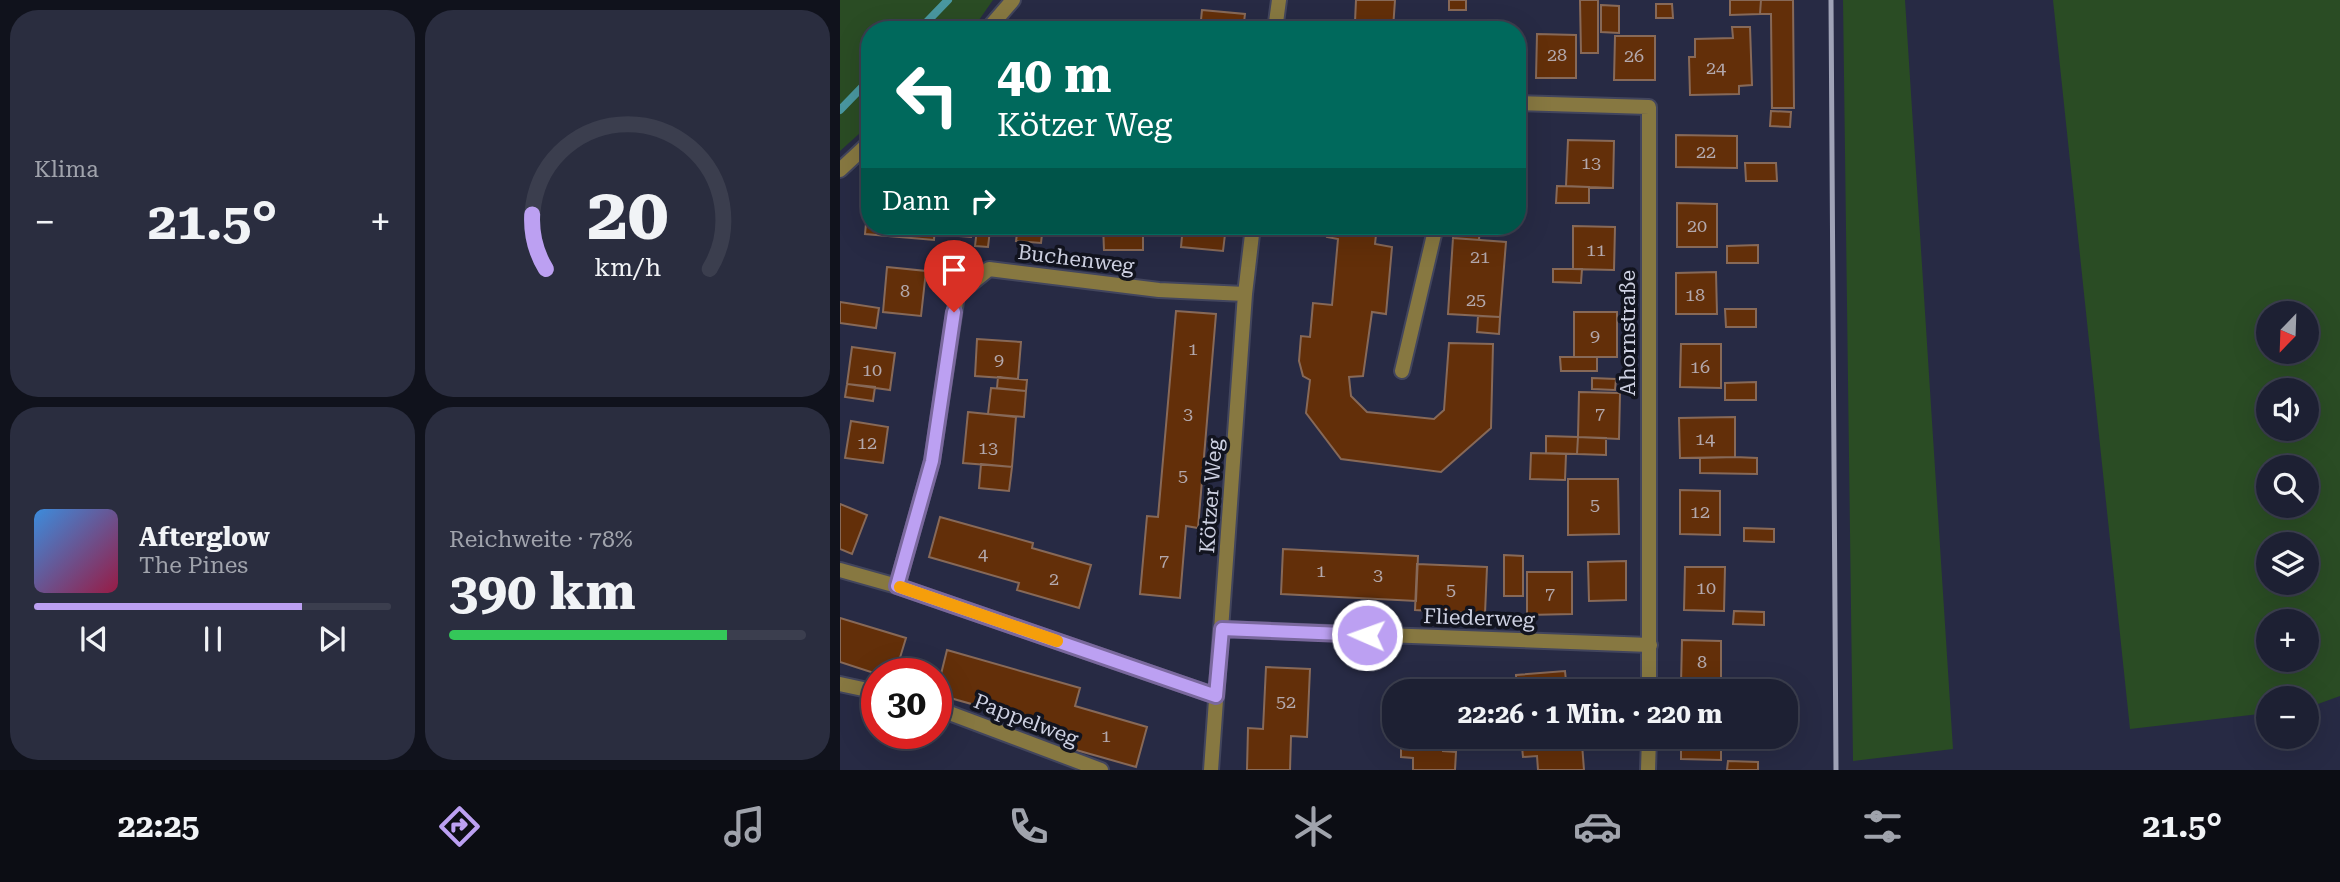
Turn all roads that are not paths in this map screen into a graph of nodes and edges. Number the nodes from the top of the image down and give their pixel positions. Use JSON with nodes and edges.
{"nodes":[{"id":1,"x":1013,"y":0,"type":"edge"},
{"id":2,"x":1279,"y":0,"type":"edge"},
{"id":3,"x":995,"y":21,"type":"edge"},
{"id":4,"x":1276,"y":21,"type":"edge"},
{"id":5,"x":1526,"y":103,"type":"edge"},
{"id":6,"x":861,"y":150,"type":"edge"},
{"id":7,"x":840,"y":170,"type":"edge"},
{"id":8,"x":1251,"y":235,"type":"edge"},
{"id":9,"x":1434,"y":235,"type":"edge"},
{"id":10,"x":1245,"y":294,"type":"junction"},
{"id":11,"x":1402,"y":371,"type":"dead end"},
{"id":12,"x":840,"y":570,"type":"edge"},
{"id":13,"x":897,"y":586,"type":"junction"},
{"id":14,"x":1222,"y":629,"type":"junction"},
{"id":15,"x":1650,"y":645,"type":"junction"},
{"id":16,"x":1649,"y":679,"type":"edge"},
{"id":17,"x":840,"y":684,"type":"edge"},
{"id":18,"x":861,"y":689,"type":"edge"},
{"id":19,"x":1216,"y":696,"type":"junction"},
{"id":20,"x":952,"y":714,"type":"edge"},
{"id":21,"x":1649,"y":749,"type":"edge"},
{"id":22,"x":1101,"y":770,"type":"edge"},
{"id":23,"x":1211,"y":770,"type":"edge"},
{"id":24,"x":1648,"y":770,"type":"edge"}],
"edges":[{"from":1,"to":3,"type":"street"},
{"from":2,"to":4,"type":"street"},
{"from":5,"to":15,"type":"street","name":"Ahornstraße"},
{"from":6,"to":7,"type":"street"},
{"from":8,"to":10,"type":"street","name":"Kötzer Weg"},
{"from":9,"to":11,"type":"street"},
{"from":10,"to":13,"type":"street","name":"Buchenweg"},
{"from":10,"to":14,"type":"street","name":"Kötzer Weg"},
{"from":12,"to":13,"type":"street"},
{"from":13,"to":19,"type":"street"},
{"from":14,"to":15,"type":"street","name":"Fliederweg"},
{"from":14,"to":19,"type":"street","name":"Kötzer Weg"},
{"from":15,"to":16,"type":"street","name":"Ahornstraße"},
{"from":17,"to":18,"type":"street"},
{"from":19,"to":23,"type":"street","name":"Kötzer Weg"},
{"from":20,"to":22,"type":"street","name":"Pappelweg"},
{"from":21,"to":24,"type":"street"}]}
